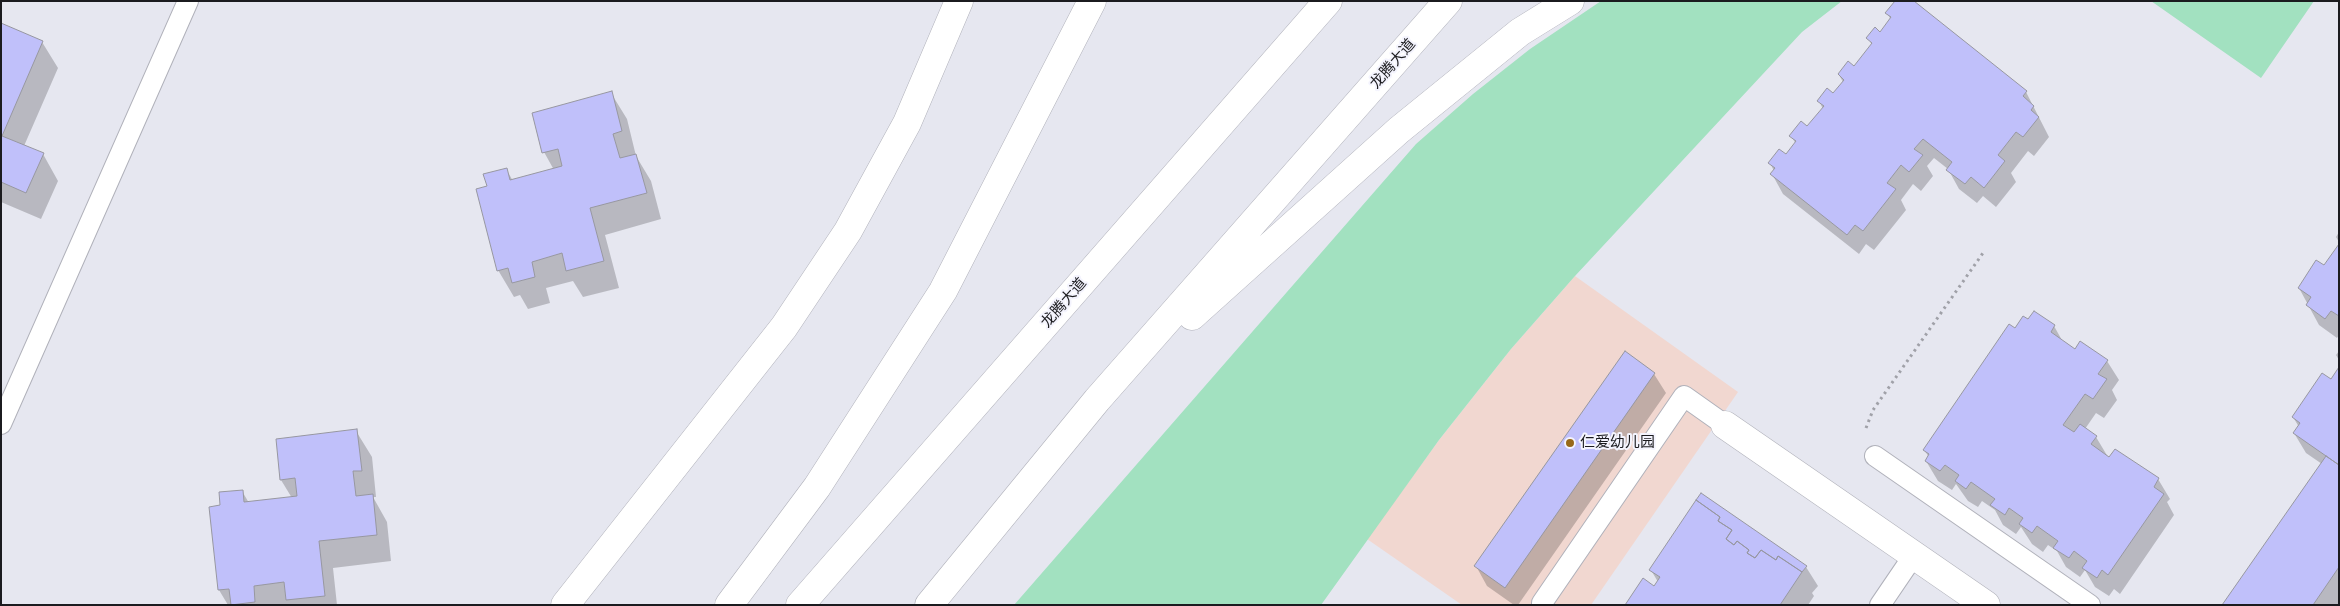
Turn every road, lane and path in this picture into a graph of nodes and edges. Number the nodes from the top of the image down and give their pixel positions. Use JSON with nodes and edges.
{"nodes":[{"id":1,"x":188,"y":1,"type":"edge"},
{"id":2,"x":959,"y":1,"type":"edge"},
{"id":3,"x":1072,"y":1,"type":"edge"},
{"id":4,"x":1092,"y":1,"type":"edge"},
{"id":5,"x":1328,"y":1,"type":"edge"},
{"id":6,"x":1448,"y":1,"type":"edge"},
{"id":7,"x":1570,"y":1,"type":"edge"},
{"id":8,"x":1034,"y":116,"type":"junction"},
{"id":9,"x":1983,"y":253,"type":"dead end"},
{"id":10,"x":1097,"y":400,"type":"junction"},
{"id":11,"x":1,"y":424,"type":"edge"},
{"id":12,"x":1725,"y":425,"type":"joint"},
{"id":13,"x":1875,"y":456,"type":"joint"},
{"id":14,"x":1914,"y":555,"type":"junction"},
{"id":15,"x":1542,"y":603,"type":"dead end"},
{"id":16,"x":565,"y":605,"type":"edge"},
{"id":17,"x":729,"y":605,"type":"edge"},
{"id":18,"x":800,"y":605,"type":"edge"},
{"id":19,"x":929,"y":605,"type":"edge"},
{"id":20,"x":1880,"y":605,"type":"edge"},
{"id":21,"x":1986,"y":605,"type":"edge"},
{"id":22,"x":2090,"y":605,"type":"edge"}],
"edges":[{"from":1,"to":11,"type":"lane"},
{"from":2,"to":16,"type":"main road"},
{"from":3,"to":8,"type":"main road"},
{"from":4,"to":8,"type":"main road"},
{"from":5,"to":18,"type":"main road","name":"龙腾大道"},
{"from":6,"to":10,"type":"main road","name":"龙腾大道"},
{"from":7,"to":10,"type":"main road"},
{"from":8,"to":17,"type":"main road"},
{"from":9,"to":13,"type":"path"},
{"from":10,"to":19,"type":"main road","name":"龙腾大道"},
{"from":12,"to":14,"type":"main road"},
{"from":12,"to":15,"type":"lane"},
{"from":13,"to":22,"type":"lane"},
{"from":14,"to":20,"type":"lane"},
{"from":14,"to":21,"type":"main road"}]}
